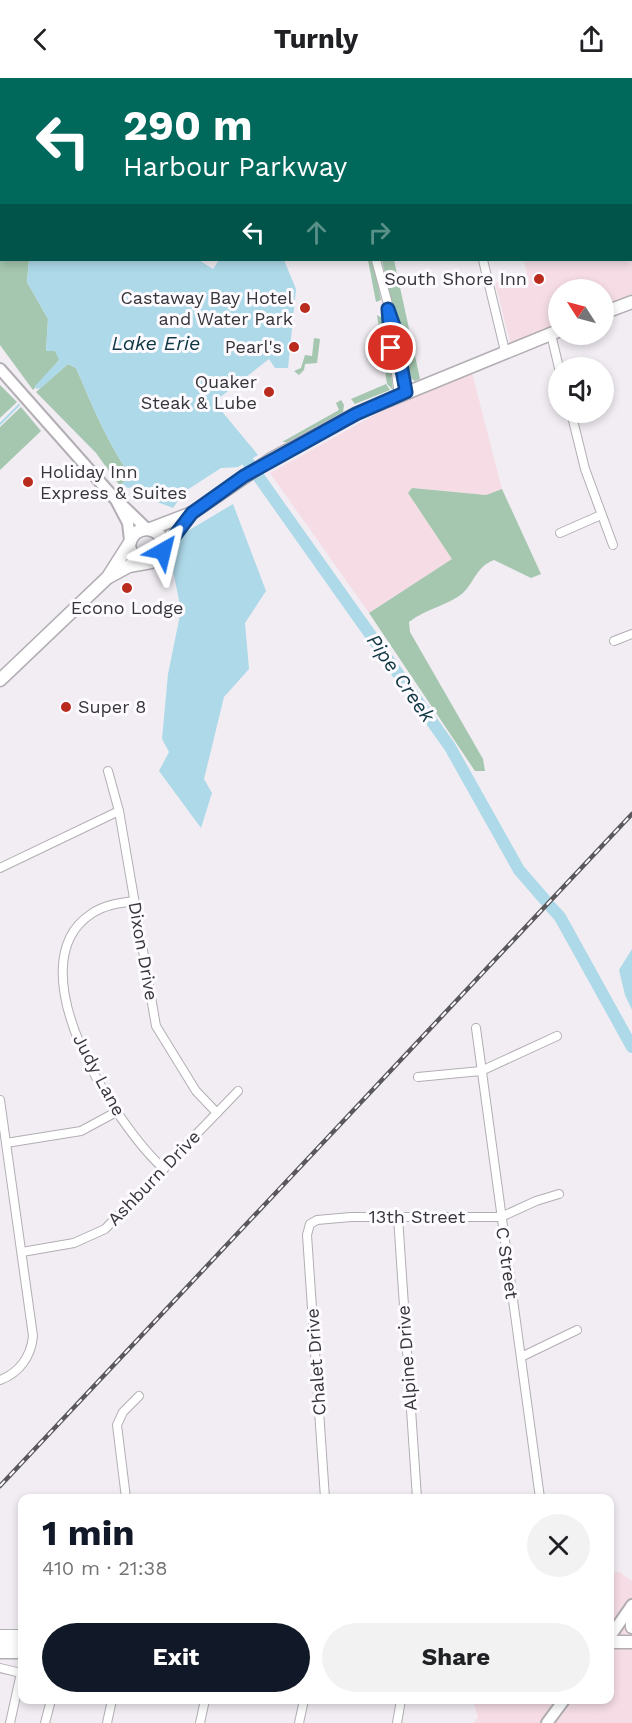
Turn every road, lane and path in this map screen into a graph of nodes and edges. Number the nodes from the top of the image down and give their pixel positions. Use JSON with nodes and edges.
{"nodes":[{"id":1,"x":376,"y":261,"type":"edge"},
{"id":2,"x":483,"y":261,"type":"edge"},
{"id":3,"x":632,"y":302,"type":"edge"},
{"id":4,"x":614,"y":309,"type":"edge"},
{"id":5,"x":548,"y":334,"type":"edge"},
{"id":6,"x":505,"y":351,"type":"junction"},
{"id":7,"x":0,"y":369,"type":"edge"},
{"id":8,"x":403,"y":393,"type":"junction"},
{"id":9,"x":574,"y":423,"type":"edge"},
{"id":10,"x":116,"y":500,"type":"junction"},
{"id":11,"x":192,"y":513,"type":"junction"},
{"id":12,"x":601,"y":515,"type":"junction"},
{"id":13,"x":148,"y":528,"type":"junction"},
{"id":14,"x":560,"y":533,"type":"dead end"},
{"id":15,"x":130,"y":542,"type":"junction"},
{"id":16,"x":613,"y":545,"type":"dead end"},
{"id":17,"x":163,"y":551,"type":"junction"},
{"id":18,"x":143,"y":563,"type":"junction"},
{"id":19,"x":107,"y":578,"type":"junction"},
{"id":20,"x":632,"y":634,"type":"edge"},
{"id":21,"x":614,"y":641,"type":"dead end"},
{"id":22,"x":0,"y":680,"type":"edge"},
{"id":23,"x":108,"y":771,"type":"dead end"},
{"id":24,"x":118,"y":811,"type":"junction"},
{"id":25,"x":0,"y":868,"type":"edge"},
{"id":26,"x":134,"y":901,"type":"junction"},
{"id":27,"x":476,"y":1028,"type":"dead end"},
{"id":28,"x":557,"y":1036,"type":"dead end"},
{"id":29,"x":481,"y":1071,"type":"junction"},
{"id":30,"x":418,"y":1077,"type":"dead end"},
{"id":31,"x":238,"y":1091,"type":"dead end"},
{"id":32,"x":0,"y":1100,"type":"edge"},
{"id":33,"x":118,"y":1111,"type":"junction"},
{"id":34,"x":217,"y":1113,"type":"junction"},
{"id":35,"x":6,"y":1143,"type":"junction"},
{"id":36,"x":164,"y":1169,"type":"junction"},
{"id":37,"x":560,"y":1194,"type":"dead end"},
{"id":38,"x":398,"y":1217,"type":"junction"},
{"id":39,"x":501,"y":1217,"type":"junction"},
{"id":40,"x":309,"y":1225,"type":"joint"},
{"id":41,"x":22,"y":1252,"type":"junction"},
{"id":42,"x":577,"y":1330,"type":"dead end"},
{"id":43,"x":521,"y":1357,"type":"junction"},
{"id":44,"x":0,"y":1380,"type":"edge"},
{"id":45,"x":139,"y":1396,"type":"dead end"},
{"id":46,"x":126,"y":1494,"type":"edge"},
{"id":47,"x":325,"y":1494,"type":"edge"},
{"id":48,"x":417,"y":1494,"type":"edge"},
{"id":49,"x":539,"y":1494,"type":"edge"},
{"id":50,"x":632,"y":1606,"type":"edge"},
{"id":51,"x":632,"y":1627,"type":"edge"},
{"id":52,"x":614,"y":1633,"type":"edge"},
{"id":53,"x":0,"y":1634,"type":"edge"},
{"id":54,"x":18,"y":1634,"type":"edge"},
{"id":55,"x":614,"y":1640,"type":"edge"},
{"id":56,"x":632,"y":1642,"type":"edge"},
{"id":57,"x":18,"y":1643,"type":"edge"},
{"id":58,"x":0,"y":1644,"type":"edge"},
{"id":59,"x":0,"y":1652,"type":"edge"},
{"id":60,"x":18,"y":1652,"type":"edge"},
{"id":61,"x":0,"y":1658,"type":"edge"},
{"id":62,"x":18,"y":1658,"type":"edge"},
{"id":63,"x":0,"y":1668,"type":"edge"},
{"id":64,"x":18,"y":1672,"type":"edge"},
{"id":65,"x":18,"y":1687,"type":"edge"},
{"id":66,"x":50,"y":1704,"type":"edge"},
{"id":67,"x":111,"y":1704,"type":"edge"},
{"id":68,"x":204,"y":1704,"type":"edge"},
{"id":69,"x":303,"y":1704,"type":"edge"},
{"id":70,"x":401,"y":1704,"type":"edge"},
{"id":71,"x":561,"y":1704,"type":"edge"},
{"id":72,"x":10,"y":1723,"type":"edge"},
{"id":73,"x":45,"y":1723,"type":"edge"},
{"id":74,"x":107,"y":1723,"type":"edge"},
{"id":75,"x":200,"y":1723,"type":"edge"},
{"id":76,"x":299,"y":1723,"type":"edge"},
{"id":77,"x":397,"y":1723,"type":"edge"},
{"id":78,"x":547,"y":1723,"type":"edge"}],
"edges":[{"from":1,"to":8,"type":"street"},
{"from":2,"to":6,"type":"street"},
{"from":3,"to":4,"type":"main road"},
{"from":5,"to":6,"type":"main road"},
{"from":6,"to":8,"type":"main road"},
{"from":7,"to":10,"type":"main road"},
{"from":8,"to":11,"type":"main road"},
{"from":9,"to":12,"type":"street"},
{"from":10,"to":13,"type":"main road"},
{"from":10,"to":15,"type":"main road"},
{"from":11,"to":13,"type":"main road"},
{"from":11,"to":17,"type":"main road"},
{"from":12,"to":14,"type":"street"},
{"from":12,"to":16,"type":"street"},
{"from":13,"to":15,"type":"main road"},
{"from":13,"to":17,"type":"main road"},
{"from":15,"to":18,"type":"main road"},
{"from":15,"to":19,"type":"main road"},
{"from":17,"to":18,"type":"main road"},
{"from":18,"to":19,"type":"main road"},
{"from":19,"to":22,"type":"main road"},
{"from":20,"to":21,"type":"street"},
{"from":23,"to":24,"type":"street","name":"Dixon Drive"},
{"from":24,"to":25,"type":"street"},
{"from":24,"to":26,"type":"street","name":"Dixon Drive"},
{"from":26,"to":33,"type":"street","name":"Judy Lane"},
{"from":26,"to":34,"type":"street","name":"Dixon Drive"},
{"from":27,"to":29,"type":"street","name":"C Street"},
{"from":28,"to":29,"type":"street"},
{"from":29,"to":30,"type":"street"},
{"from":29,"to":39,"type":"street","name":"C Street"},
{"from":31,"to":34,"type":"street","name":"Ashburn Drive"},
{"from":32,"to":35,"type":"street"},
{"from":33,"to":35,"type":"street"},
{"from":33,"to":36,"type":"street","name":"Judy Lane"},
{"from":34,"to":36,"type":"street","name":"Ashburn Drive"},
{"from":35,"to":41,"type":"street"},
{"from":36,"to":41,"type":"street","name":"Ashburn Drive"},
{"from":37,"to":39,"type":"street","name":"13th Street"},
{"from":38,"to":39,"type":"street","name":"13th Street"},
{"from":38,"to":40,"type":"street","name":"13th Street"},
{"from":38,"to":48,"type":"street","name":"Alpine Drive"},
{"from":39,"to":43,"type":"street","name":"C Street"},
{"from":40,"to":47,"type":"street","name":"Chalet Drive"},
{"from":41,"to":44,"type":"street"},
{"from":42,"to":43,"type":"street"},
{"from":43,"to":49,"type":"street","name":"C Street"},
{"from":45,"to":46,"type":"street"},
{"from":50,"to":51,"type":"main road"},
{"from":50,"to":52,"type":"main road"},
{"from":53,"to":54,"type":"street"},
{"from":55,"to":56,"type":"main road"},
{"from":57,"to":58,"type":"main road"},
{"from":59,"to":60,"type":"main road"},
{"from":61,"to":62,"type":"street"},
{"from":63,"to":64,"type":"street"},
{"from":65,"to":72,"type":"street"},
{"from":66,"to":73,"type":"street"},
{"from":67,"to":74,"type":"street"},
{"from":68,"to":75,"type":"street"},
{"from":69,"to":76,"type":"street"},
{"from":70,"to":77,"type":"street"},
{"from":71,"to":78,"type":"main road"}]}
